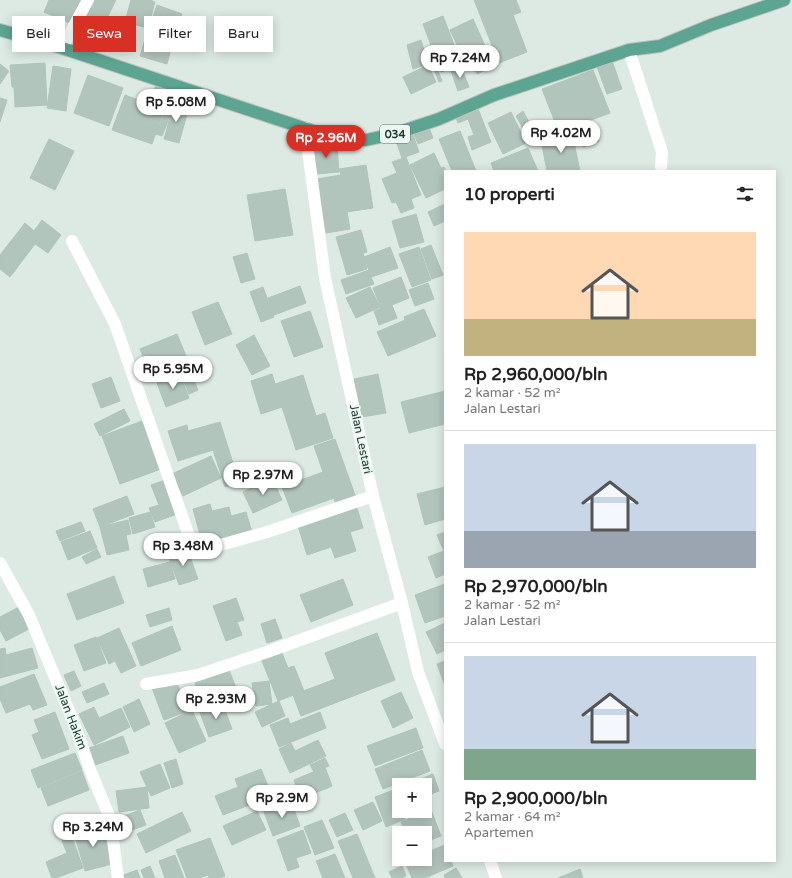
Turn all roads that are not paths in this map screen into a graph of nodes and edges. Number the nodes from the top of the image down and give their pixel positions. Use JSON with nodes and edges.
{"nodes":[{"id":1,"x":88,"y":0,"type":"edge"},
{"id":2,"x":784,"y":0,"type":"edge"},
{"id":3,"x":0,"y":30,"type":"edge"},
{"id":4,"x":12,"y":33,"type":"edge"},
{"id":5,"x":65,"y":42,"type":"edge"},
{"id":6,"x":65,"y":49,"type":"edge"},
{"id":7,"x":629,"y":50,"type":"junction"},
{"id":8,"x":305,"y":128,"type":"junction"},
{"id":9,"x":661,"y":167,"type":"dead end"},
{"id":10,"x":72,"y":241,"type":"dead end"},
{"id":11,"x":373,"y":496,"type":"junction"},
{"id":12,"x":0,"y":563,"type":"edge"},
{"id":13,"x":402,"y":603,"type":"junction"},
{"id":14,"x":146,"y":684,"type":"dead end"},
{"id":15,"x":444,"y":741,"type":"edge"},
{"id":16,"x":490,"y":862,"type":"edge"},
{"id":17,"x":118,"y":878,"type":"edge"},
{"id":18,"x":496,"y":878,"type":"edge"}],
"edges":[{"from":1,"to":5,"type":"street"},
{"from":2,"to":7,"type":"main road","number":"034"},
{"from":3,"to":4,"type":"main road","number":"034"},
{"from":6,"to":8,"type":"main road","number":"034"},
{"from":7,"to":8,"type":"main road","number":"034"},
{"from":7,"to":9,"type":"street"},
{"from":8,"to":11,"type":"street","name":"Jalan Lestari"},
{"from":10,"to":11,"type":"street"},
{"from":11,"to":13,"type":"street","name":"Jalan Lestari"},
{"from":12,"to":17,"type":"street","name":"Jalan Hakim"},
{"from":13,"to":14,"type":"street"},
{"from":13,"to":15,"type":"street","name":"Jalan Lestari"},
{"from":16,"to":18,"type":"street"}]}
